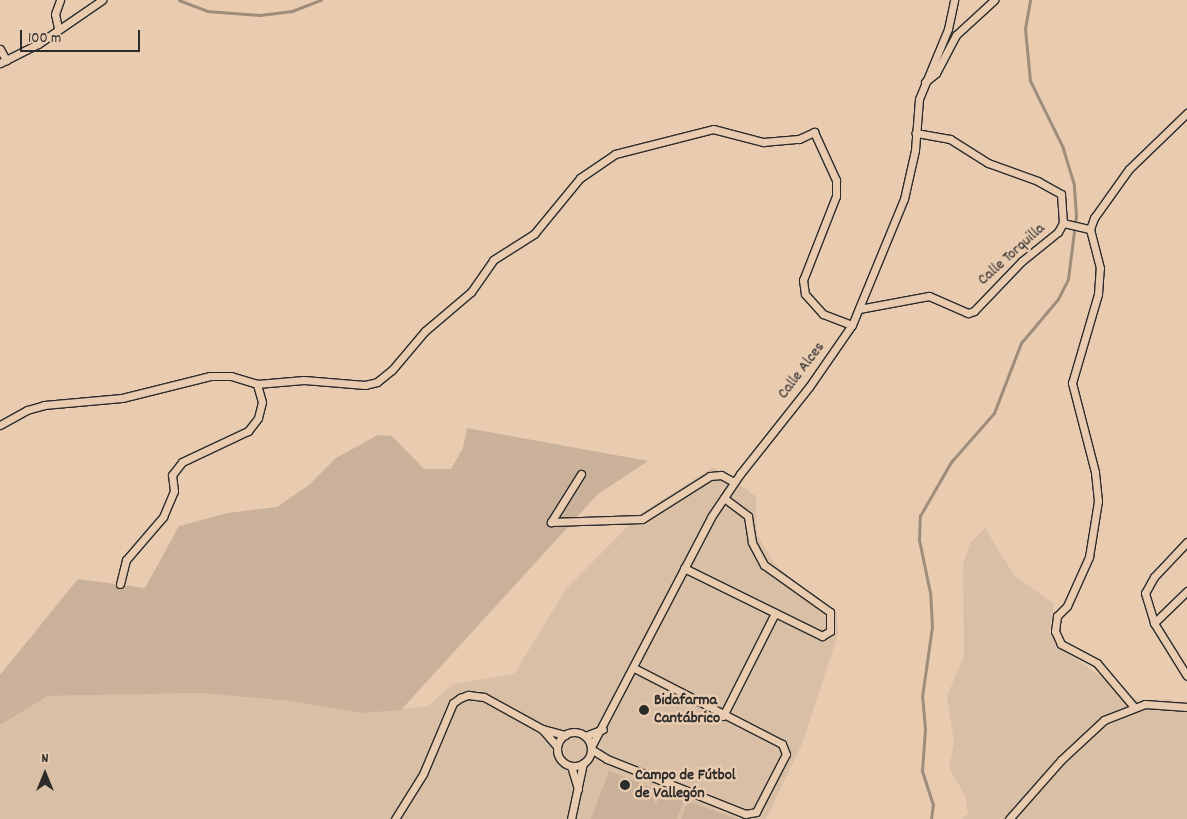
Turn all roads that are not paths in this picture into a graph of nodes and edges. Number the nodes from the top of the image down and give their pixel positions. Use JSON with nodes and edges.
{"nodes":[{"id":1,"x":60,"y":0,"type":"edge"},
{"id":2,"x":102,"y":0,"type":"edge"},
{"id":3,"x":954,"y":0,"type":"edge"},
{"id":4,"x":994,"y":0,"type":"edge"},
{"id":5,"x":58,"y":28,"type":"junction"},
{"id":6,"x":0,"y":49,"type":"edge"},
{"id":7,"x":3,"y":62,"type":"edge"},
{"id":8,"x":925,"y":82,"type":"junction"},
{"id":9,"x":1187,"y":113,"type":"edge"},
{"id":10,"x":916,"y":133,"type":"junction"},
{"id":11,"x":1066,"y":223,"type":"junction"},
{"id":12,"x":1090,"y":229,"type":"junction"},
{"id":13,"x":859,"y":309,"type":"junction"},
{"id":14,"x":852,"y":325,"type":"junction"},
{"id":15,"x":257,"y":384,"type":"junction"},
{"id":16,"x":0,"y":425,"type":"edge"},
{"id":17,"x":582,"y":474,"type":"dead end"},
{"id":18,"x":734,"y":482,"type":"junction"},
{"id":19,"x":724,"y":498,"type":"junction"},
{"id":20,"x":1187,"y":542,"type":"edge"},
{"id":21,"x":684,"y":568,"type":"junction"},
{"id":22,"x":120,"y":584,"type":"dead end"},
{"id":23,"x":1187,"y":591,"type":"edge"},
{"id":24,"x":775,"y":613,"type":"junction"},
{"id":25,"x":1154,"y":623,"type":"junction"},
{"id":26,"x":634,"y":668,"type":"junction"},
{"id":27,"x":1187,"y":676,"type":"edge"},
{"id":28,"x":1134,"y":707,"type":"junction"},
{"id":29,"x":1187,"y":707,"type":"edge"},
{"id":30,"x":723,"y":716,"type":"junction"},
{"id":31,"x":542,"y":729,"type":"junction"},
{"id":32,"x":603,"y":729,"type":"junction"},
{"id":33,"x":565,"y":735,"type":"junction"},
{"id":34,"x":585,"y":736,"type":"junction"},
{"id":35,"x":557,"y":746,"type":"junction"},
{"id":36,"x":590,"y":751,"type":"junction"},
{"id":37,"x":584,"y":763,"type":"junction"},
{"id":38,"x":570,"y":766,"type":"junction"},
{"id":39,"x":579,"y":792,"type":"junction"},
{"id":40,"x":395,"y":819,"type":"edge"},
{"id":41,"x":571,"y":819,"type":"edge"},
{"id":42,"x":1009,"y":819,"type":"edge"}],
"edges":[{"from":1,"to":5,"type":"street"},
{"from":2,"to":5,"type":"street"},
{"from":3,"to":8,"type":"street","name":"Calle Alces"},
{"from":4,"to":8,"type":"street"},
{"from":5,"to":7,"type":"street"},
{"from":6,"to":7,"type":"street"},
{"from":8,"to":10,"type":"street","name":"Calle Alces"},
{"from":9,"to":12,"type":"street"},
{"from":10,"to":11,"type":"street","name":"Calle Torquilla"},
{"from":10,"to":13,"type":"street","name":"Calle Alces"},
{"from":11,"to":12,"type":"street"},
{"from":11,"to":13,"type":"street","name":"Calle Torquilla"},
{"from":12,"to":28,"type":"street"},
{"from":13,"to":14,"type":"street","name":"Calle Alces"},
{"from":14,"to":15,"type":"street"},
{"from":14,"to":18,"type":"street","name":"Calle Alces"},
{"from":15,"to":16,"type":"street"},
{"from":15,"to":22,"type":"street"},
{"from":17,"to":18,"type":"street"},
{"from":18,"to":19,"type":"street","name":"Calle Alces"},
{"from":19,"to":21,"type":"street","name":"Calle Alces"},
{"from":19,"to":24,"type":"street"},
{"from":20,"to":25,"type":"street"},
{"from":21,"to":24,"type":"street"},
{"from":21,"to":26,"type":"street","name":"Calle Alces"},
{"from":23,"to":25,"type":"street"},
{"from":24,"to":30,"type":"street"},
{"from":25,"to":27,"type":"street"},
{"from":26,"to":30,"type":"street"},
{"from":26,"to":32,"type":"street","name":"Calle Alces"},
{"from":28,"to":29,"type":"street"},
{"from":28,"to":42,"type":"street"},
{"from":30,"to":36,"type":"street"},
{"from":31,"to":33,"type":"street"},
{"from":31,"to":35,"type":"street"},
{"from":31,"to":40,"type":"street"},
{"from":32,"to":34,"type":"street"},
{"from":32,"to":36,"type":"street","name":"Calle Alces"},
{"from":33,"to":34,"type":"street"},
{"from":33,"to":35,"type":"street"},
{"from":34,"to":36,"type":"street"},
{"from":35,"to":38,"type":"street"},
{"from":36,"to":37,"type":"street"},
{"from":37,"to":38,"type":"street"},
{"from":37,"to":39,"type":"street"},
{"from":38,"to":39,"type":"street"},
{"from":39,"to":41,"type":"street"}]}
